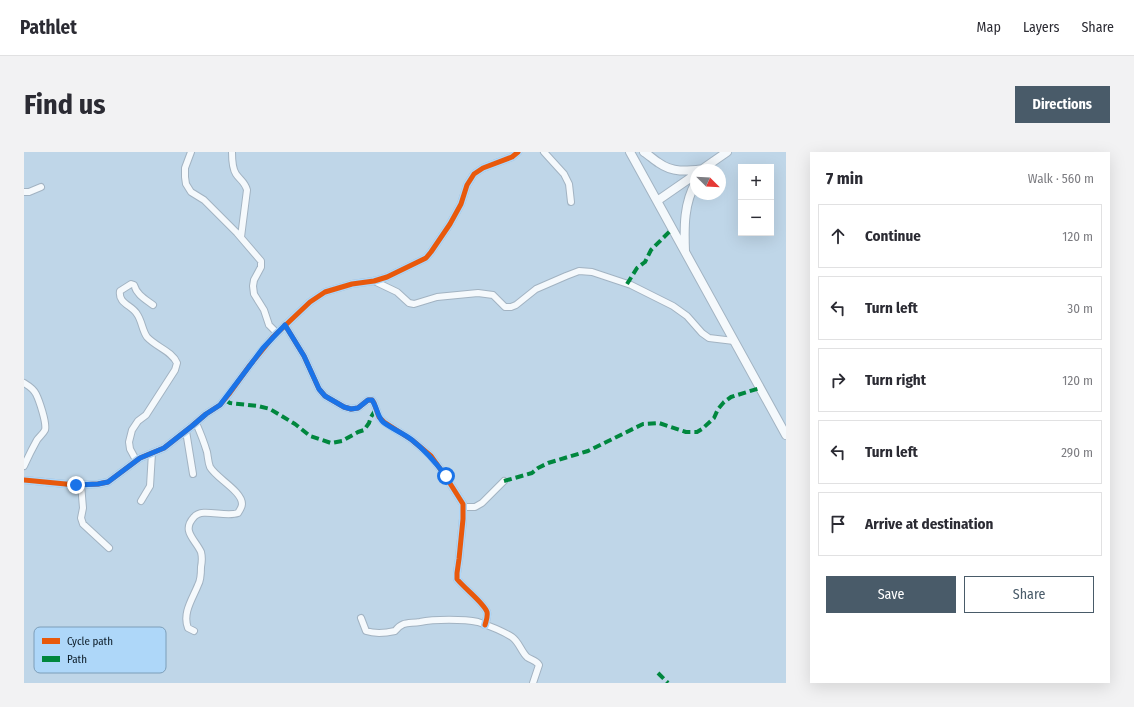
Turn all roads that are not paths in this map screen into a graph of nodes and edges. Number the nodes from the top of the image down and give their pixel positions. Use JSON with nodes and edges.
{"nodes":[{"id":1,"x":191,"y":152,"type":"edge"},
{"id":2,"x":232,"y":152,"type":"edge"},
{"id":3,"x":518,"y":152,"type":"edge"},
{"id":4,"x":544,"y":152,"type":"edge"},
{"id":5,"x":630,"y":152,"type":"edge"},
{"id":6,"x":644,"y":152,"type":"edge"},
{"id":7,"x":727,"y":152,"type":"edge"},
{"id":8,"x":711,"y":164,"type":"edge"},
{"id":9,"x":690,"y":172,"type":"edge"},
{"id":10,"x":690,"y":178,"type":"edge"},
{"id":11,"x":41,"y":187,"type":"dead end"},
{"id":12,"x":24,"y":192,"type":"edge"},
{"id":13,"x":690,"y":192,"type":"edge"},
{"id":14,"x":657,"y":201,"type":"junction"},
{"id":15,"x":571,"y":202,"type":"dead end"},
{"id":16,"x":241,"y":237,"type":"junction"},
{"id":17,"x":685,"y":252,"type":"junction"},
{"id":18,"x":374,"y":281,"type":"junction"},
{"id":19,"x":153,"y":305,"type":"dead end"},
{"id":20,"x":285,"y":325,"type":"junction"},
{"id":21,"x":277,"y":333,"type":"junction"},
{"id":22,"x":734,"y":341,"type":"junction"},
{"id":23,"x":24,"y":383,"type":"edge"},
{"id":24,"x":196,"y":423,"type":"junction"},
{"id":25,"x":186,"y":431,"type":"junction"},
{"id":26,"x":786,"y":435,"type":"edge"},
{"id":27,"x":152,"y":453,"type":"junction"},
{"id":28,"x":136,"y":460,"type":"junction"},
{"id":29,"x":24,"y":466,"type":"edge"},
{"id":30,"x":193,"y":474,"type":"dead end"},
{"id":31,"x":24,"y":480,"type":"edge"},
{"id":32,"x":504,"y":481,"type":"dead end"},
{"id":33,"x":81,"y":484,"type":"junction"},
{"id":34,"x":141,"y":501,"type":"dead end"},
{"id":35,"x":463,"y":507,"type":"junction"},
{"id":36,"x":109,"y":548,"type":"dead end"},
{"id":37,"x":361,"y":618,"type":"dead end"},
{"id":38,"x":485,"y":625,"type":"junction"},
{"id":39,"x":194,"y":631,"type":"dead end"},
{"id":40,"x":533,"y":683,"type":"edge"}],
"edges":[{"from":1,"to":16,"type":"street"},
{"from":2,"to":16,"type":"street"},
{"from":3,"to":18,"type":"street"},
{"from":4,"to":15,"type":"street"},
{"from":5,"to":14,"type":"main road"},
{"from":6,"to":9,"type":"main road"},
{"from":7,"to":8,"type":"main road"},
{"from":10,"to":14,"type":"main road"},
{"from":11,"to":12,"type":"street"},
{"from":13,"to":17,"type":"main road"},
{"from":14,"to":17,"type":"main road"},
{"from":16,"to":21,"type":"street"},
{"from":17,"to":22,"type":"main road"},
{"from":18,"to":20,"type":"street"},
{"from":18,"to":22,"type":"street"},
{"from":19,"to":28,"type":"street"},
{"from":20,"to":21,"type":"street"},
{"from":20,"to":35,"type":"street"},
{"from":21,"to":24,"type":"street"},
{"from":22,"to":26,"type":"main road"},
{"from":23,"to":29,"type":"street"},
{"from":24,"to":25,"type":"street"},
{"from":24,"to":39,"type":"street"},
{"from":25,"to":27,"type":"street"},
{"from":25,"to":30,"type":"street"},
{"from":27,"to":28,"type":"street"},
{"from":27,"to":34,"type":"street"},
{"from":28,"to":33,"type":"street"},
{"from":31,"to":33,"type":"street"},
{"from":32,"to":35,"type":"street"},
{"from":33,"to":36,"type":"street"},
{"from":35,"to":38,"type":"street"},
{"from":37,"to":38,"type":"street"},
{"from":38,"to":40,"type":"street"}]}
